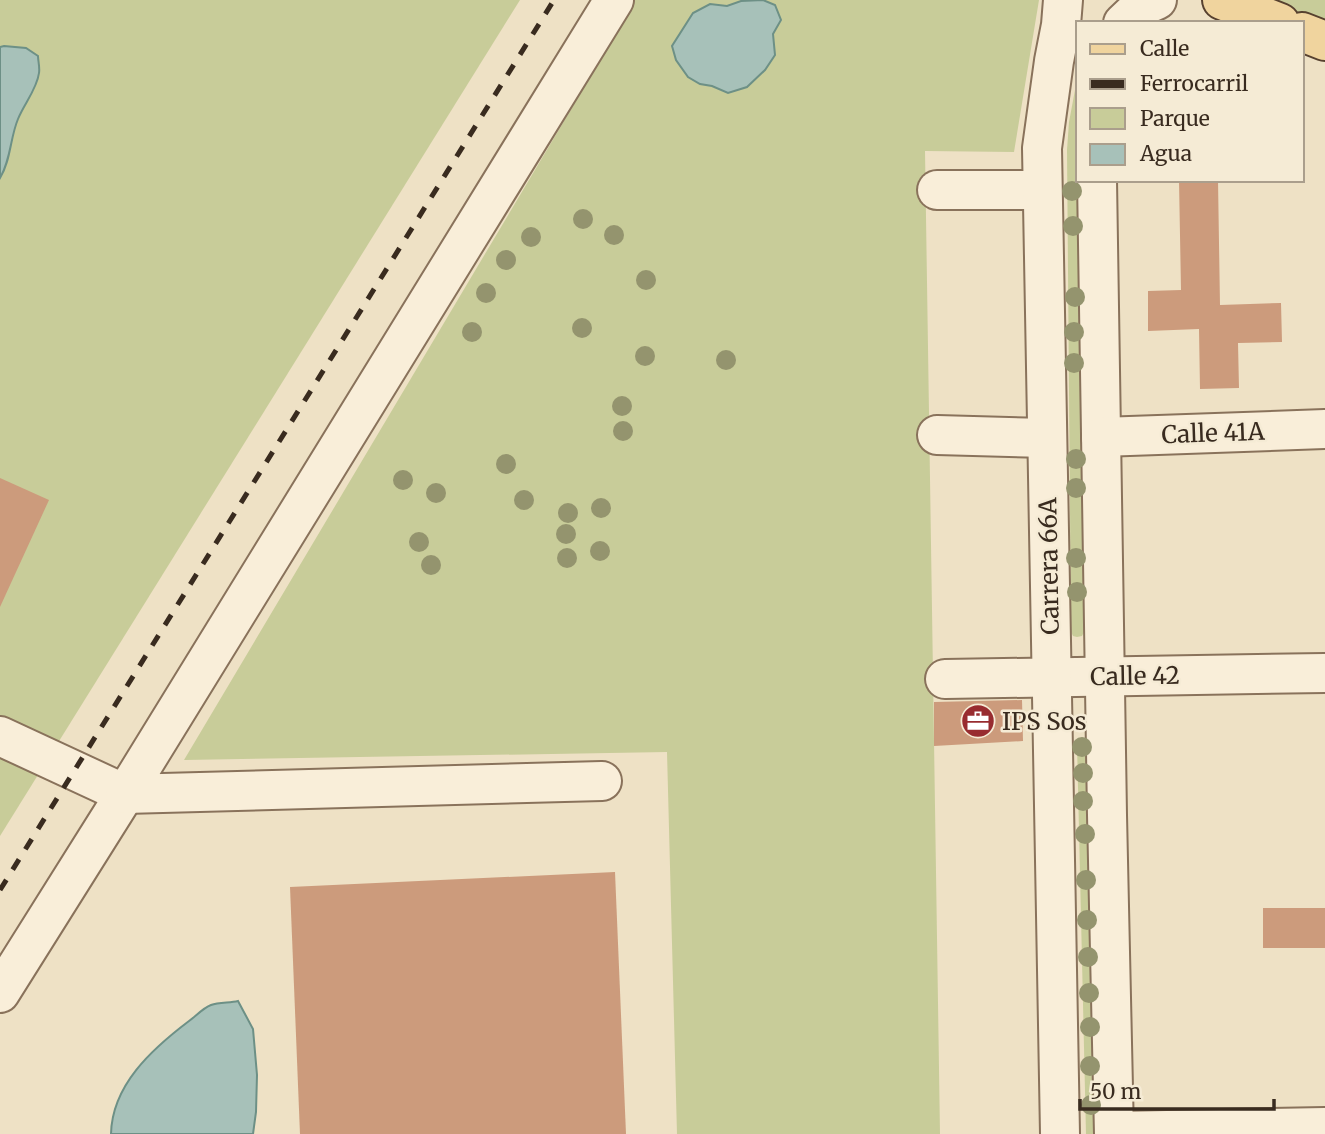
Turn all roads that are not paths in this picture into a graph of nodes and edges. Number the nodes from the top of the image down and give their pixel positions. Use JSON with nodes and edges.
{"nodes":[{"id":1,"x":614,"y":0,"type":"edge"},
{"id":2,"x":1063,"y":0,"type":"edge"},
{"id":3,"x":1157,"y":0,"type":"edge"},
{"id":4,"x":1222,"y":0,"type":"edge"},
{"id":5,"x":1125,"y":21,"type":"edge"},
{"id":6,"x":1275,"y":21,"type":"edge"},
{"id":7,"x":1304,"y":33,"type":"edge"},
{"id":8,"x":1325,"y":41,"type":"edge"},
{"id":9,"x":1097,"y":182,"type":"edge"},
{"id":10,"x":937,"y":190,"type":"dead end"},
{"id":11,"x":1042,"y":190,"type":"junction"},
{"id":12,"x":1325,"y":429,"type":"edge"},
{"id":13,"x":937,"y":435,"type":"dead end"},
{"id":14,"x":1101,"y":437,"type":"junction"},
{"id":15,"x":1047,"y":438,"type":"junction"},
{"id":16,"x":1325,"y":673,"type":"edge"},
{"id":17,"x":1105,"y":677,"type":"junction"},
{"id":18,"x":1051,"y":678,"type":"junction"},
{"id":19,"x":946,"y":679,"type":"dead end"},
{"id":20,"x":0,"y":736,"type":"edge"},
{"id":21,"x":602,"y":782,"type":"dead end"},
{"id":22,"x":125,"y":794,"type":"junction"},
{"id":23,"x":0,"y":993,"type":"edge"},
{"id":24,"x":1325,"y":1127,"type":"edge"},
{"id":25,"x":1114,"y":1133,"type":"edge"},
{"id":26,"x":1060,"y":1134,"type":"edge"}],
"edges":[{"from":1,"to":22,"type":"street"},
{"from":2,"to":11,"type":"street","name":"Carrera 66A"},
{"from":3,"to":5,"type":"street"},
{"from":4,"to":6,"type":"main road"},
{"from":7,"to":8,"type":"main road"},
{"from":9,"to":14,"type":"street"},
{"from":10,"to":11,"type":"street"},
{"from":11,"to":15,"type":"street","name":"Carrera 66A"},
{"from":12,"to":14,"type":"street","name":"Calle 41A"},
{"from":13,"to":15,"type":"street"},
{"from":14,"to":17,"type":"street"},
{"from":15,"to":18,"type":"street","name":"Carrera 66A"},
{"from":16,"to":17,"type":"street","name":"Calle 42"},
{"from":17,"to":18,"type":"street","name":"Calle 42"},
{"from":17,"to":25,"type":"street"},
{"from":18,"to":19,"type":"street","name":"Calle 42"},
{"from":18,"to":26,"type":"street","name":"Carrera 66A"},
{"from":20,"to":22,"type":"street"},
{"from":21,"to":22,"type":"street"},
{"from":22,"to":23,"type":"street"},
{"from":24,"to":25,"type":"street"}]}
